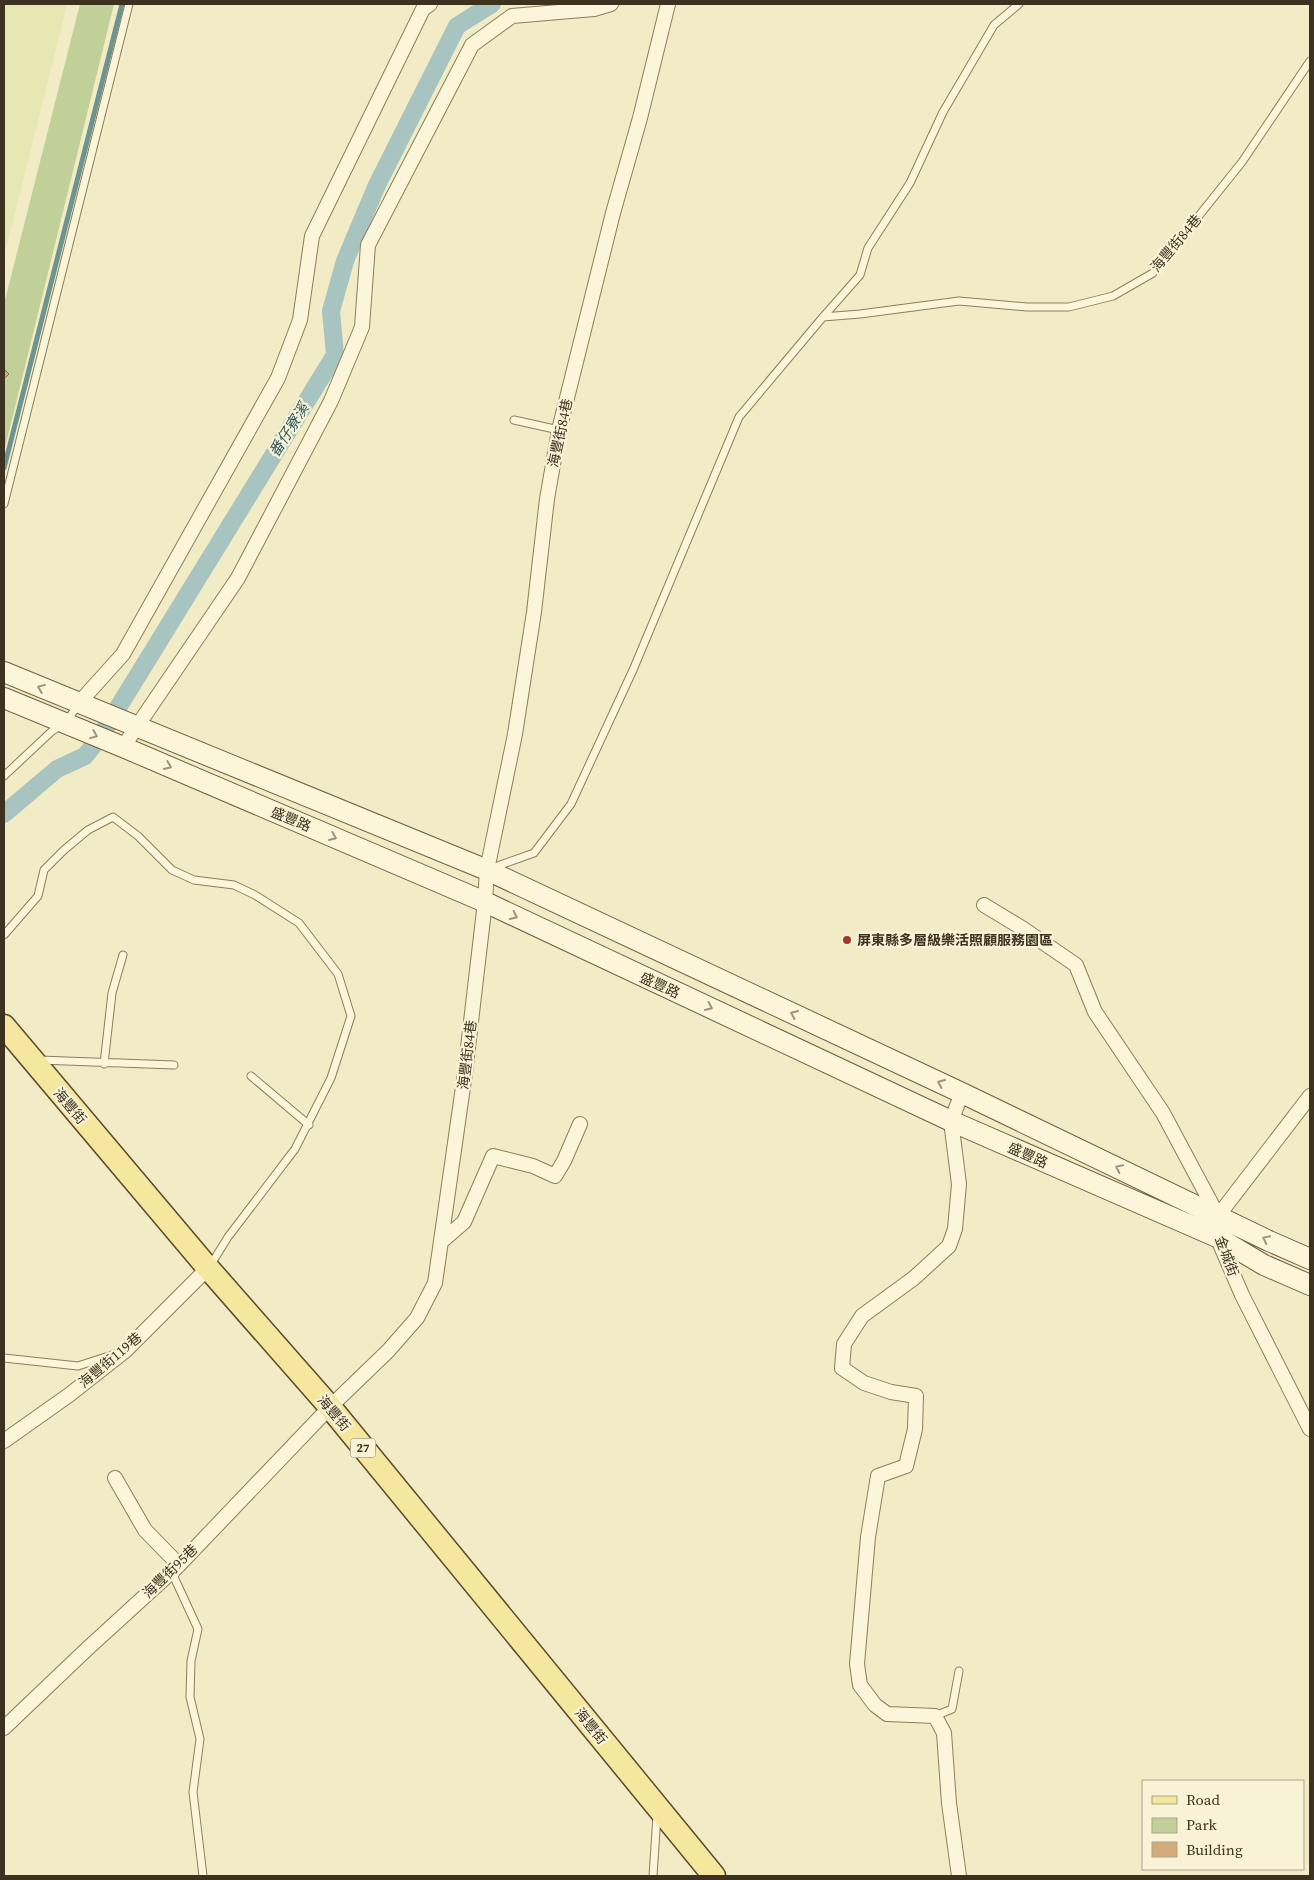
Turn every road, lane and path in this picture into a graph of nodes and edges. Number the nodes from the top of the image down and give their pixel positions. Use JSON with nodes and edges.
{"nodes":[{"id":1,"x":129,"y":4,"type":"edge"},
{"id":2,"x":430,"y":4,"type":"edge"},
{"id":3,"x":611,"y":4,"type":"edge"},
{"id":4,"x":668,"y":4,"type":"edge"},
{"id":5,"x":1019,"y":4,"type":"edge"},
{"id":6,"x":1310,"y":61,"type":"edge"},
{"id":7,"x":823,"y":317,"type":"junction"},
{"id":8,"x":514,"y":420,"type":"dead end"},
{"id":9,"x":558,"y":430,"type":"junction"},
{"id":10,"x":4,"y":504,"type":"edge"},
{"id":11,"x":4,"y":672,"type":"edge"},
{"id":12,"x":4,"y":698,"type":"edge"},
{"id":13,"x":79,"y":703,"type":"junction"},
{"id":14,"x":64,"y":723,"type":"junction"},
{"id":15,"x":137,"y":727,"type":"junction"},
{"id":16,"x":123,"y":747,"type":"junction"},
{"id":17,"x":4,"y":776,"type":"edge"},
{"id":18,"x":487,"y":870,"type":"junction"},
{"id":19,"x":485,"y":902,"type":"junction"},
{"id":20,"x":984,"y":905,"type":"dead end"},
{"id":21,"x":4,"y":935,"type":"edge"},
{"id":22,"x":123,"y":955,"type":"dead end"},
{"id":23,"x":4,"y":1026,"type":"edge"},
{"id":24,"x":31,"y":1060,"type":"junction"},
{"id":25,"x":104,"y":1064,"type":"junction"},
{"id":26,"x":174,"y":1065,"type":"dead end"},
{"id":27,"x":252,"y":1076,"type":"dead end"},
{"id":28,"x":962,"y":1093,"type":"junction"},
{"id":29,"x":1310,"y":1096,"type":"edge"},
{"id":30,"x":951,"y":1121,"type":"junction"},
{"id":31,"x":580,"y":1124,"type":"dead end"},
{"id":32,"x":309,"y":1125,"type":"junction"},
{"id":33,"x":1218,"y":1216,"type":"junction"},
{"id":34,"x":1217,"y":1237,"type":"junction"},
{"id":35,"x":442,"y":1240,"type":"junction"},
{"id":36,"x":1310,"y":1259,"type":"edge"},
{"id":37,"x":208,"y":1268,"type":"junction"},
{"id":38,"x":1310,"y":1285,"type":"edge"},
{"id":39,"x":125,"y":1351,"type":"junction"},
{"id":40,"x":4,"y":1358,"type":"edge"},
{"id":41,"x":330,"y":1407,"type":"junction"},
{"id":42,"x":1310,"y":1429,"type":"edge"},
{"id":43,"x":4,"y":1441,"type":"edge"},
{"id":44,"x":115,"y":1478,"type":"dead end"},
{"id":45,"x":180,"y":1565,"type":"junction"},
{"id":46,"x":959,"y":1671,"type":"dead end"},
{"id":47,"x":936,"y":1716,"type":"junction"},
{"id":48,"x":4,"y":1728,"type":"edge"},
{"id":49,"x":657,"y":1807,"type":"junction"},
{"id":50,"x":203,"y":1876,"type":"edge"},
{"id":51,"x":653,"y":1876,"type":"edge"},
{"id":52,"x":714,"y":1876,"type":"edge"},
{"id":53,"x":959,"y":1876,"type":"edge"}],
"edges":[{"from":1,"to":10,"type":"lane"},
{"from":2,"to":13,"type":"street"},
{"from":3,"to":15,"type":"street"},
{"from":4,"to":9,"type":"street","name":"海豐街84巷"},
{"from":5,"to":7,"type":"lane"},
{"from":6,"to":7,"type":"lane","name":"海豐街84巷"},
{"from":7,"to":18,"type":"lane"},
{"from":8,"to":9,"type":"lane"},
{"from":9,"to":18,"type":"street","name":"海豐街84巷"},
{"from":13,"to":11,"type":"street","name":"盛豐路","one_way":true},
{"from":12,"to":14,"type":"street","name":"盛豐路"},
{"from":13,"to":14,"type":"lane"},
{"from":13,"to":15,"type":"street","name":"盛豐路"},
{"from":14,"to":16,"type":"street","name":"盛豐路","one_way":true},
{"from":14,"to":17,"type":"lane"},
{"from":15,"to":16,"type":"street"},
{"from":15,"to":18,"type":"street","name":"盛豐路"},
{"from":16,"to":19,"type":"street","name":"盛豐路","one_way":true},
{"from":18,"to":19,"type":"street","name":"海豐街84巷"},
{"from":28,"to":18,"type":"street","name":"盛豐路","one_way":true},
{"from":19,"to":30,"type":"street","name":"盛豐路","one_way":true},
{"from":19,"to":35,"type":"street","name":"海豐街84巷"},
{"from":20,"to":33,"type":"street"},
{"from":21,"to":32,"type":"lane"},
{"from":22,"to":25,"type":"lane"},
{"from":23,"to":24,"type":"main road","name":"海豐街","number":"27"},
{"from":24,"to":25,"type":"lane"},
{"from":24,"to":37,"type":"main road","name":"海豐街","number":"27"},
{"from":25,"to":26,"type":"lane"},
{"from":27,"to":32,"type":"lane"},
{"from":28,"to":30,"type":"street"},
{"from":33,"to":28,"type":"street","name":"盛豐路","one_way":true},
{"from":29,"to":33,"type":"street","name":"金城街"},
{"from":30,"to":34,"type":"street","name":"盛豐路"},
{"from":30,"to":47,"type":"street"},
{"from":31,"to":35,"type":"street"},
{"from":32,"to":37,"type":"lane"},
{"from":33,"to":34,"type":"street","name":"金城街"},
{"from":36,"to":33,"type":"street","name":"盛豐路","one_way":true},
{"from":34,"to":38,"type":"street","name":"盛豐路"},
{"from":34,"to":42,"type":"street","name":"金城街"},
{"from":35,"to":41,"type":"street","name":"海豐街84巷"},
{"from":37,"to":39,"type":"street","name":"海豐街119巷"},
{"from":37,"to":41,"type":"main road","name":"海豐街","number":"27"},
{"from":39,"to":40,"type":"lane"},
{"from":39,"to":43,"type":"street","name":"海豐街119巷"},
{"from":41,"to":45,"type":"street","name":"海豐街95巷"},
{"from":41,"to":49,"type":"main road","name":"海豐街","number":"27"},
{"from":44,"to":45,"type":"street"},
{"from":45,"to":48,"type":"street","name":"海豐街95巷"},
{"from":45,"to":50,"type":"lane"},
{"from":46,"to":47,"type":"lane"},
{"from":47,"to":53,"type":"street"},
{"from":49,"to":51,"type":"lane"},
{"from":49,"to":52,"type":"main road","name":"海豐街","number":"27"}]}
